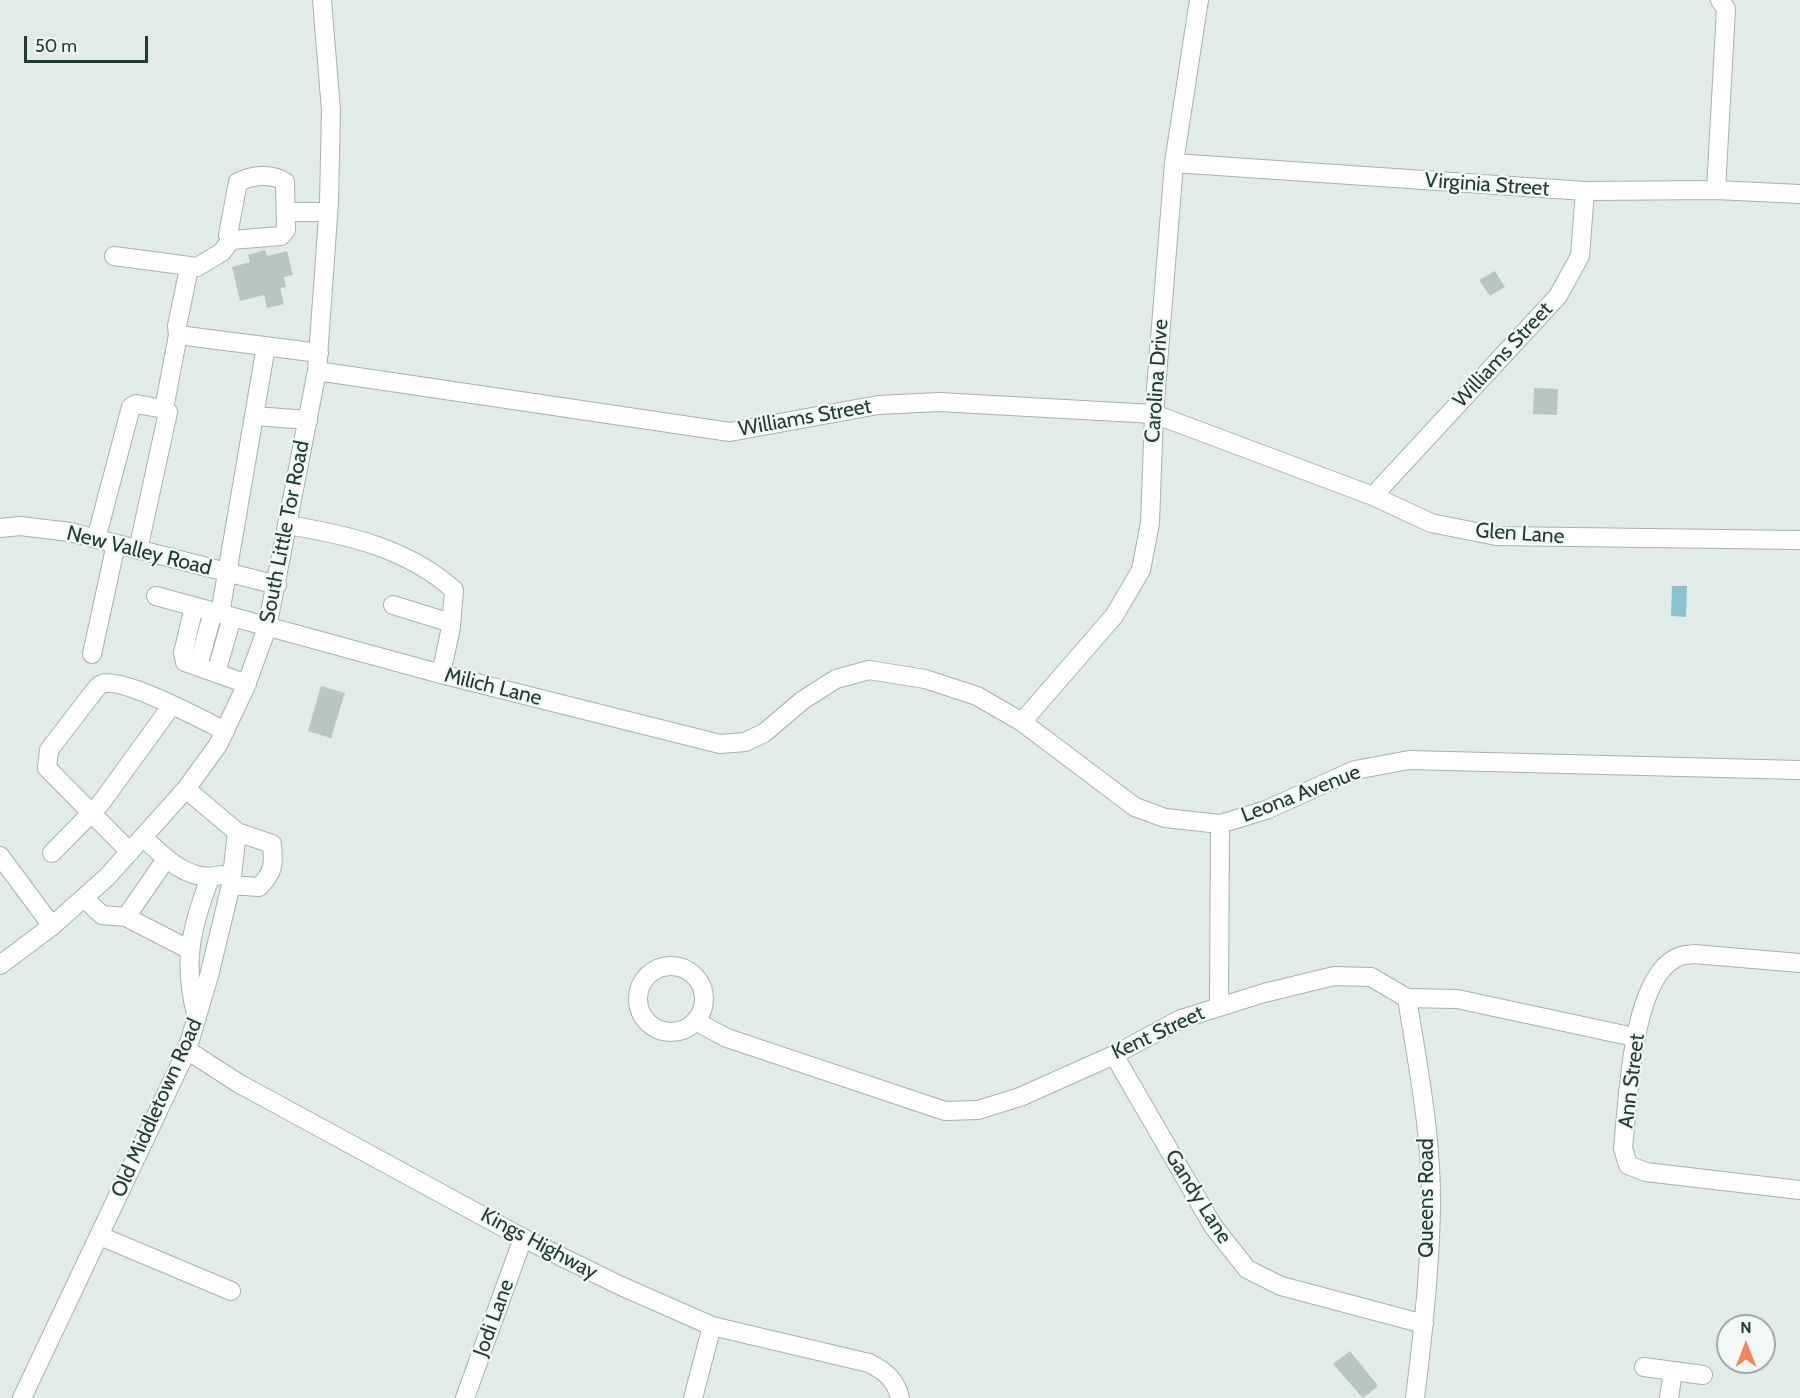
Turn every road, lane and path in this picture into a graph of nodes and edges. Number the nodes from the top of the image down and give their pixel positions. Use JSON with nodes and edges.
{"nodes":[{"id":1,"x":322,"y":0,"type":"edge"},
{"id":2,"x":1199,"y":0,"type":"edge"},
{"id":3,"x":1720,"y":0,"type":"edge"},
{"id":4,"x":1174,"y":163,"type":"junction"},
{"id":5,"x":1716,"y":190,"type":"junction"},
{"id":6,"x":1585,"y":191,"type":"junction"},
{"id":7,"x":1800,"y":194,"type":"edge"},
{"id":8,"x":286,"y":212,"type":"junction"},
{"id":9,"x":328,"y":212,"type":"junction"},
{"id":10,"x":231,"y":240,"type":"junction"},
{"id":11,"x":114,"y":256,"type":"dead end"},
{"id":12,"x":189,"y":268,"type":"junction"},
{"id":13,"x":178,"y":335,"type":"junction"},
{"id":14,"x":266,"y":346,"type":"junction"},
{"id":15,"x":319,"y":353,"type":"junction"},
{"id":16,"x":317,"y":371,"type":"junction"},
{"id":17,"x":164,"y":410,"type":"junction"},
{"id":18,"x":1154,"y":414,"type":"junction"},
{"id":19,"x":254,"y":416,"type":"junction"},
{"id":20,"x":308,"y":420,"type":"junction"},
{"id":21,"x":1373,"y":496,"type":"junction"},
{"id":22,"x":288,"y":525,"type":"junction"},
{"id":23,"x":0,"y":528,"type":"edge"},
{"id":24,"x":96,"y":538,"type":"junction"},
{"id":25,"x":1800,"y":540,"type":"edge"},
{"id":26,"x":116,"y":544,"type":"junction"},
{"id":27,"x":138,"y":549,"type":"junction"},
{"id":28,"x":228,"y":573,"type":"junction"},
{"id":29,"x":277,"y":585,"type":"junction"},
{"id":30,"x":156,"y":596,"type":"dead end"},
{"id":31,"x":393,"y":605,"type":"dead end"},
{"id":32,"x":194,"y":607,"type":"junction"},
{"id":33,"x":222,"y":614,"type":"junction"},
{"id":34,"x":451,"y":623,"type":"junction"},
{"id":35,"x":267,"y":628,"type":"junction"},
{"id":36,"x":92,"y":654,"type":"dead end"},
{"id":37,"x":198,"y":666,"type":"junction"},
{"id":38,"x":216,"y":673,"type":"junction"},
{"id":39,"x":441,"y":674,"type":"junction"},
{"id":40,"x":247,"y":684,"type":"junction"},
{"id":41,"x":172,"y":705,"type":"junction"},
{"id":42,"x":1022,"y":722,"type":"junction"},
{"id":43,"x":225,"y":731,"type":"junction"},
{"id":44,"x":720,"y":744,"type":"joint"},
{"id":45,"x":1800,"y":770,"type":"edge"},
{"id":46,"x":186,"y":789,"type":"junction"},
{"id":47,"x":90,"y":813,"type":"junction"},
{"id":48,"x":1220,"y":824,"type":"junction"},
{"id":49,"x":237,"y":832,"type":"junction"},
{"id":50,"x":143,"y":837,"type":"junction"},
{"id":51,"x":130,"y":852,"type":"junction"},
{"id":52,"x":52,"y":853,"type":"dead end"},
{"id":53,"x":0,"y":856,"type":"edge"},
{"id":54,"x":166,"y":859,"type":"junction"},
{"id":55,"x":210,"y":878,"type":"junction"},
{"id":56,"x":231,"y":879,"type":"junction"},
{"id":57,"x":84,"y":898,"type":"junction"},
{"id":58,"x":126,"y":917,"type":"junction"},
{"id":59,"x":52,"y":926,"type":"junction"},
{"id":60,"x":188,"y":949,"type":"junction"},
{"id":61,"x":1800,"y":963,"type":"edge"},
{"id":62,"x":0,"y":965,"type":"edge"},
{"id":63,"x":1407,"y":998,"type":"junction"},
{"id":64,"x":1219,"y":1005,"type":"junction"},
{"id":65,"x":197,"y":1018,"type":"junction"},
{"id":66,"x":695,"y":1021,"type":"dead end"},
{"id":67,"x":1634,"y":1037,"type":"junction"},
{"id":68,"x":187,"y":1050,"type":"junction"},
{"id":69,"x":1114,"y":1054,"type":"junction"},
{"id":70,"x":1800,"y":1190,"type":"edge"},
{"id":71,"x":100,"y":1236,"type":"junction"},
{"id":72,"x":523,"y":1238,"type":"junction"},
{"id":73,"x":231,"y":1291,"type":"dead end"},
{"id":74,"x":1424,"y":1324,"type":"junction"},
{"id":75,"x":712,"y":1326,"type":"junction"},
{"id":76,"x":1644,"y":1367,"type":"dead end"},
{"id":77,"x":1673,"y":1371,"type":"junction"},
{"id":78,"x":1703,"y":1375,"type":"dead end"},
{"id":79,"x":22,"y":1398,"type":"edge"},
{"id":80,"x":465,"y":1398,"type":"edge"},
{"id":81,"x":693,"y":1398,"type":"edge"},
{"id":82,"x":900,"y":1398,"type":"edge"},
{"id":83,"x":1415,"y":1398,"type":"edge"},
{"id":84,"x":1669,"y":1398,"type":"edge"}],
"edges":[{"from":1,"to":9,"type":"street","name":"South Little Tor Road"},
{"from":2,"to":4,"type":"street","name":"Carolina Drive"},
{"from":3,"to":5,"type":"street"},
{"from":4,"to":6,"type":"street","name":"Virginia Street"},
{"from":4,"to":18,"type":"street","name":"Carolina Drive"},
{"from":5,"to":6,"type":"street","name":"Virginia Street"},
{"from":5,"to":7,"type":"street","name":"Virginia Street"},
{"from":6,"to":21,"type":"street","name":"Williams Street"},
{"from":8,"to":9,"type":"street"},
{"from":8,"to":10,"type":"street"},
{"from":8,"to":10,"type":"street"},
{"from":9,"to":15,"type":"street","name":"South Little Tor Road"},
{"from":10,"to":12,"type":"street"},
{"from":11,"to":12,"type":"street"},
{"from":12,"to":13,"type":"street"},
{"from":13,"to":14,"type":"street"},
{"from":13,"to":17,"type":"street"},
{"from":14,"to":15,"type":"street"},
{"from":14,"to":19,"type":"street"},
{"from":15,"to":16,"type":"street","name":"South Little Tor Road"},
{"from":16,"to":18,"type":"street","name":"Williams Street"},
{"from":16,"to":20,"type":"street","name":"South Little Tor Road"},
{"from":17,"to":24,"type":"street"},
{"from":17,"to":27,"type":"street"},
{"from":18,"to":21,"type":"street","name":"Glen Lane"},
{"from":18,"to":42,"type":"street","name":"Carolina Drive"},
{"from":19,"to":20,"type":"street"},
{"from":19,"to":28,"type":"street"},
{"from":20,"to":22,"type":"street","name":"South Little Tor Road"},
{"from":21,"to":25,"type":"street","name":"Glen Lane"},
{"from":22,"to":29,"type":"street","name":"South Little Tor Road"},
{"from":22,"to":34,"type":"street"},
{"from":23,"to":24,"type":"street","name":"New Valley Road"},
{"from":24,"to":26,"type":"street","name":"New Valley Road"},
{"from":26,"to":27,"type":"street","name":"New Valley Road"},
{"from":26,"to":36,"type":"street"},
{"from":27,"to":28,"type":"street","name":"New Valley Road"},
{"from":28,"to":29,"type":"street","name":"New Valley Road"},
{"from":28,"to":33,"type":"street"},
{"from":29,"to":35,"type":"street","name":"South Little Tor Road"},
{"from":30,"to":32,"type":"street","name":"Milich Lane"},
{"from":31,"to":34,"type":"street"},
{"from":32,"to":33,"type":"street","name":"Milich Lane"},
{"from":32,"to":37,"type":"street"},
{"from":33,"to":35,"type":"street","name":"Milich Lane"},
{"from":33,"to":37,"type":"street"},
{"from":33,"to":38,"type":"street"},
{"from":34,"to":39,"type":"street"},
{"from":35,"to":39,"type":"street","name":"Milich Lane"},
{"from":35,"to":40,"type":"street","name":"South Little Tor Road"},
{"from":37,"to":38,"type":"street"},
{"from":38,"to":40,"type":"street"},
{"from":39,"to":44,"type":"street","name":"Milich Lane"},
{"from":40,"to":43,"type":"street","name":"South Little Tor Road"},
{"from":41,"to":43,"type":"street"},
{"from":41,"to":47,"type":"street"},
{"from":41,"to":47,"type":"street"},
{"from":42,"to":44,"type":"street","name":"Leona Avenue"},
{"from":42,"to":48,"type":"street","name":"Leona Avenue"},
{"from":43,"to":46,"type":"street","name":"South Little Tor Road"},
{"from":45,"to":48,"type":"street","name":"Leona Avenue"},
{"from":46,"to":49,"type":"street"},
{"from":46,"to":50,"type":"street","name":"South Little Tor Road"},
{"from":47,"to":51,"type":"street"},
{"from":47,"to":52,"type":"street"},
{"from":48,"to":64,"type":"street"},
{"from":49,"to":56,"type":"street","name":"Old Middletown Road"},
{"from":49,"to":56,"type":"street"},
{"from":50,"to":51,"type":"street","name":"South Little Tor Road"},
{"from":50,"to":54,"type":"street"},
{"from":51,"to":57,"type":"street","name":"South Little Tor Road"},
{"from":53,"to":59,"type":"street"},
{"from":54,"to":55,"type":"street"},
{"from":54,"to":58,"type":"street"},
{"from":55,"to":56,"type":"street"},
{"from":55,"to":60,"type":"street"},
{"from":56,"to":65,"type":"street","name":"Old Middletown Road"},
{"from":57,"to":58,"type":"street"},
{"from":57,"to":59,"type":"street","name":"South Little Tor Road"},
{"from":58,"to":60,"type":"street"},
{"from":59,"to":62,"type":"street","name":"South Little Tor Road"},
{"from":60,"to":65,"type":"street"},
{"from":61,"to":67,"type":"street","name":"Ann Street"},
{"from":63,"to":64,"type":"street","name":"Kent Street"},
{"from":63,"to":67,"type":"street","name":"Kent Street"},
{"from":63,"to":74,"type":"street","name":"Queens Road"},
{"from":64,"to":69,"type":"street","name":"Kent Street"},
{"from":65,"to":68,"type":"street","name":"Old Middletown Road"},
{"from":66,"to":69,"type":"street","name":"Kent Street"},
{"from":67,"to":70,"type":"street","name":"Ann Street"},
{"from":68,"to":71,"type":"street","name":"Old Middletown Road"},
{"from":68,"to":72,"type":"street","name":"Kings Highway"},
{"from":69,"to":74,"type":"street","name":"Gandy Lane"},
{"from":71,"to":73,"type":"street"},
{"from":71,"to":79,"type":"street","name":"Old Middletown Road"},
{"from":72,"to":75,"type":"street","name":"Kings Highway"},
{"from":72,"to":80,"type":"street","name":"Jodi Lane"},
{"from":74,"to":83,"type":"street","name":"Queens Road"},
{"from":75,"to":81,"type":"street"},
{"from":75,"to":82,"type":"street","name":"Kings Highway"},
{"from":76,"to":77,"type":"street"},
{"from":77,"to":78,"type":"street"},
{"from":77,"to":84,"type":"street"}]}
